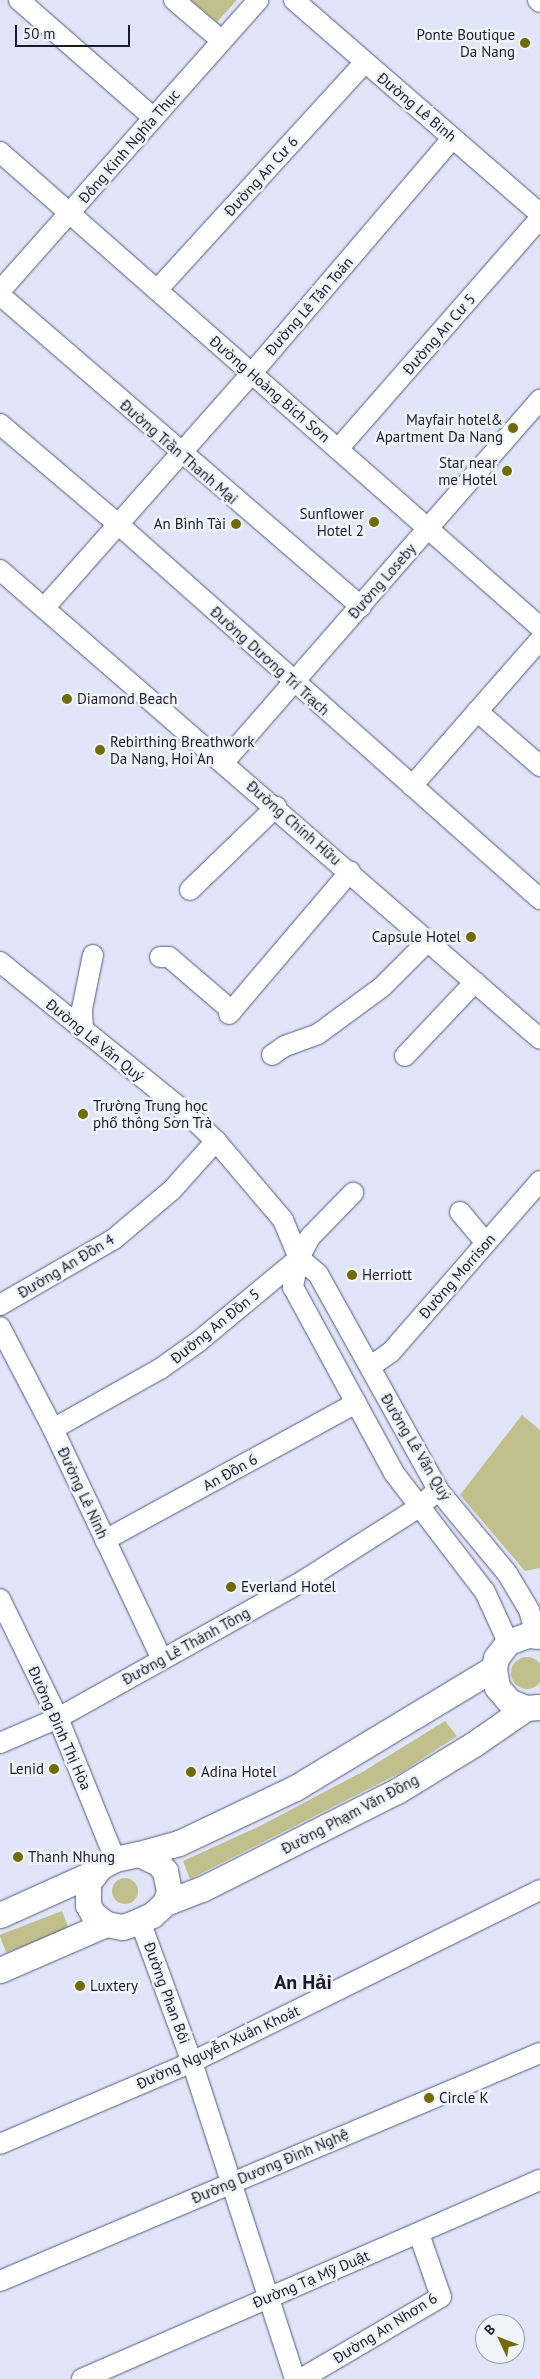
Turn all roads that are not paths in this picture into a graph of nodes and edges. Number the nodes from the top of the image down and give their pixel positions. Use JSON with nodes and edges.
{"nodes":[{"id":1,"x":19,"y":0,"type":"edge"},
{"id":2,"x":174,"y":0,"type":"edge"},
{"id":3,"x":258,"y":0,"type":"edge"},
{"id":4,"x":294,"y":0,"type":"edge"},
{"id":5,"x":222,"y":41,"type":"junction"},
{"id":6,"x":364,"y":63,"type":"junction"},
{"id":7,"x":154,"y":118,"type":"junction"},
{"id":8,"x":453,"y":138,"type":"junction"},
{"id":9,"x":0,"y":152,"type":"edge"},
{"id":10,"x":70,"y":213,"type":"junction"},
{"id":11,"x":540,"y":214,"type":"edge"},
{"id":12,"x":540,"y":218,"type":"edge"},
{"id":13,"x":157,"y":290,"type":"junction"},
{"id":14,"x":0,"y":291,"type":"edge"},
{"id":15,"x":0,"y":295,"type":"edge"},
{"id":16,"x":252,"y":373,"type":"junction"},
{"id":17,"x":540,"y":400,"type":"edge"},
{"id":18,"x":0,"y":424,"type":"edge"},
{"id":19,"x":338,"y":448,"type":"junction"},
{"id":20,"x":180,"y":454,"type":"junction"},
{"id":21,"x":118,"y":524,"type":"junction"},
{"id":22,"x":429,"y":527,"type":"junction"},
{"id":23,"x":0,"y":570,"type":"edge"},
{"id":24,"x":44,"y":607,"type":"junction"},
{"id":25,"x":361,"y":607,"type":"junction"},
{"id":26,"x":540,"y":627,"type":"edge"},
{"id":27,"x":540,"y":640,"type":"edge"},
{"id":28,"x":293,"y":683,"type":"junction"},
{"id":29,"x":477,"y":711,"type":"junction"},
{"id":30,"x":224,"y":762,"type":"junction"},
{"id":31,"x":540,"y":766,"type":"edge"},
{"id":32,"x":412,"y":786,"type":"junction"},
{"id":33,"x":276,"y":807,"type":"junction"},
{"id":34,"x":350,"y":872,"type":"junction"},
{"id":35,"x":190,"y":890,"type":"dead end"},
{"id":36,"x":540,"y":899,"type":"edge"},
{"id":37,"x":428,"y":941,"type":"junction"},
{"id":38,"x":93,"y":955,"type":"dead end"},
{"id":39,"x":160,"y":957,"type":"dead end"},
{"id":40,"x":0,"y":962,"type":"edge"},
{"id":41,"x":475,"y":982,"type":"junction"},
{"id":42,"x":83,"y":1030,"type":"junction"},
{"id":43,"x":540,"y":1039,"type":"edge"},
{"id":44,"x":272,"y":1055,"type":"dead end"},
{"id":45,"x":405,"y":1056,"type":"dead end"},
{"id":46,"x":216,"y":1141,"type":"junction"},
{"id":47,"x":540,"y":1181,"type":"edge"},
{"id":48,"x":353,"y":1193,"type":"dead end"},
{"id":49,"x":460,"y":1212,"type":"dead end"},
{"id":50,"x":486,"y":1243,"type":"junction"},
{"id":51,"x":299,"y":1258,"type":"junction"},
{"id":52,"x":0,"y":1305,"type":"edge"},
{"id":53,"x":0,"y":1327,"type":"edge"},
{"id":54,"x":371,"y":1366,"type":"junction"},
{"id":55,"x":356,"y":1403,"type":"junction"},
{"id":56,"x":53,"y":1429,"type":"junction"},
{"id":57,"x":438,"y":1490,"type":"junction"},
{"id":58,"x":419,"y":1507,"type":"junction"},
{"id":59,"x":105,"y":1540,"type":"junction"},
{"id":60,"x":0,"y":1599,"type":"edge"},
{"id":61,"x":538,"y":1635,"type":"edge"},
{"id":62,"x":508,"y":1642,"type":"junction"},
{"id":63,"x":162,"y":1660,"type":"junction"},
{"id":64,"x":494,"y":1668,"type":"junction"},
{"id":65,"x":536,"y":1708,"type":"edge"},
{"id":66,"x":58,"y":1718,"type":"junction"},
{"id":67,"x":0,"y":1743,"type":"edge"},
{"id":68,"x":139,"y":1854,"type":"junction"},
{"id":69,"x":115,"y":1859,"type":"junction"},
{"id":70,"x":93,"y":1873,"type":"junction"},
{"id":71,"x":540,"y":1890,"type":"edge"},
{"id":72,"x":165,"y":1903,"type":"junction"},
{"id":73,"x":0,"y":1915,"type":"edge"},
{"id":74,"x":140,"y":1921,"type":"junction"},
{"id":75,"x":106,"y":1924,"type":"junction"},
{"id":76,"x":0,"y":1970,"type":"edge"},
{"id":77,"x":540,"y":2053,"type":"edge"},
{"id":78,"x":192,"y":2062,"type":"junction"},
{"id":79,"x":0,"y":2144,"type":"edge"},
{"id":80,"x":540,"y":2180,"type":"edge"},
{"id":81,"x":231,"y":2182,"type":"junction"},
{"id":82,"x":419,"y":2234,"type":"junction"},
{"id":83,"x":0,"y":2281,"type":"edge"},
{"id":84,"x":270,"y":2296,"type":"junction"},
{"id":85,"x":113,"y":2373,"type":"edge"},
{"id":86,"x":82,"y":2379,"type":"edge"},
{"id":87,"x":295,"y":2379,"type":"edge"},
{"id":88,"x":300,"y":2379,"type":"edge"}],
"edges":[{"from":1,"to":7,"type":"street"},
{"from":2,"to":5,"type":"street"},
{"from":3,"to":5,"type":"street","name":"Đông Kinh Nghĩa Thục"},
{"from":4,"to":6,"type":"street","name":"Đường Lê Binh"},
{"from":5,"to":7,"type":"street","name":"Đông Kinh Nghĩa Thục"},
{"from":6,"to":8,"type":"street","name":"Đường Lê Binh"},
{"from":6,"to":13,"type":"street","name":"Đường An Cư 6"},
{"from":7,"to":10,"type":"street","name":"Đông Kinh Nghĩa Thục"},
{"from":8,"to":11,"type":"street","name":"Đường Lê Binh"},
{"from":8,"to":16,"type":"street","name":"Đường Lê Tân Toán"},
{"from":9,"to":10,"type":"street","name":"Đường Hoàng Bích Sơn"},
{"from":10,"to":13,"type":"street","name":"Đường Hoàng Bích Sơn"},
{"from":10,"to":14,"type":"street","name":"Đông Kinh Nghĩa Thục"},
{"from":12,"to":19,"type":"street","name":"Đường An Cư 5"},
{"from":13,"to":16,"type":"street","name":"Đường Hoàng Bích Sơn"},
{"from":15,"to":20,"type":"street","name":"Đường Trần Thanh Mại"},
{"from":16,"to":19,"type":"street","name":"Đường Hoàng Bích Sơn"},
{"from":16,"to":20,"type":"street","name":"Đường Lê Tân Toán"},
{"from":17,"to":22,"type":"street","name":"Đường Loseby"},
{"from":18,"to":21,"type":"street","name":"Đường Dương Trí Trạch"},
{"from":19,"to":22,"type":"street","name":"Đường Hoàng Bích Sơn"},
{"from":20,"to":21,"type":"street","name":"Đường Lê Tân Toán"},
{"from":20,"to":25,"type":"street","name":"Đường Trần Thanh Mại"},
{"from":21,"to":24,"type":"street","name":"Đường Lê Tân Toán"},
{"from":21,"to":28,"type":"street","name":"Đường Dương Trí Trạch"},
{"from":22,"to":25,"type":"street","name":"Đường Loseby"},
{"from":22,"to":26,"type":"street","name":"Đường Hoàng Bích Sơn"},
{"from":23,"to":24,"type":"street","name":"Đường Chính Hữu"},
{"from":24,"to":30,"type":"street","name":"Đường Chính Hữu"},
{"from":25,"to":28,"type":"street","name":"Đường Loseby"},
{"from":27,"to":29,"type":"street"},
{"from":28,"to":30,"type":"street","name":"Đường Loseby"},
{"from":28,"to":32,"type":"street","name":"Đường Dương Trí Trạch"},
{"from":29,"to":31,"type":"street"},
{"from":29,"to":32,"type":"street"},
{"from":30,"to":33,"type":"street","name":"Đường Chính Hữu"},
{"from":32,"to":36,"type":"street","name":"Đường Dương Trí Trạch"},
{"from":33,"to":34,"type":"street","name":"Đường Chính Hữu"},
{"from":33,"to":35,"type":"street"},
{"from":34,"to":37,"type":"street","name":"Đường Chính Hữu"},
{"from":34,"to":39,"type":"street"},
{"from":37,"to":41,"type":"street","name":"Đường Chính Hữu"},
{"from":37,"to":44,"type":"street"},
{"from":38,"to":42,"type":"street"},
{"from":40,"to":42,"type":"street","name":"Đường Lê Văn Quý"},
{"from":41,"to":43,"type":"street","name":"Đường Chính Hữu"},
{"from":41,"to":45,"type":"street"},
{"from":42,"to":46,"type":"street","name":"Đường Lê Văn Quý"},
{"from":46,"to":51,"type":"street","name":"Đường Lê Văn Quý"},
{"from":46,"to":52,"type":"street","name":"Đường An Đồn 4"},
{"from":47,"to":50,"type":"street","name":"Đường Morrison"},
{"from":48,"to":51,"type":"street","name":"Đường An Đồn 5"},
{"from":49,"to":50,"type":"street"},
{"from":50,"to":54,"type":"street","name":"Đường Morrison"},
{"from":51,"to":54,"type":"street","name":"Đường Lê Văn Quý"},
{"from":51,"to":55,"type":"street","name":"Đường Lê Văn Quý"},
{"from":51,"to":56,"type":"street","name":"Đường An Đồn 5"},
{"from":53,"to":56,"type":"street","name":"Đường Lê Ninh"},
{"from":54,"to":57,"type":"street","name":"Đường Lê Văn Quý"},
{"from":55,"to":58,"type":"street","name":"Đường Lê Văn Quý"},
{"from":55,"to":59,"type":"street","name":"An Đồn 6"},
{"from":56,"to":59,"type":"street","name":"Đường Lê Ninh"},
{"from":57,"to":58,"type":"street","name":"Đường Lê Thánh Tông"},
{"from":57,"to":61,"type":"street","name":"Đường Lê Văn Quý"},
{"from":58,"to":62,"type":"street","name":"Đường Lê Văn Quý"},
{"from":58,"to":63,"type":"street","name":"Đường Lê Thánh Tông"},
{"from":59,"to":63,"type":"street","name":"Đường Lê Ninh"},
{"from":60,"to":66,"type":"street","name":"Đường Đinh Thị Hòa"},
{"from":61,"to":62,"type":"main road"},
{"from":62,"to":64,"type":"main road"},
{"from":63,"to":66,"type":"street","name":"Đường Lê Thánh Tông"},
{"from":64,"to":65,"type":"main road"},
{"from":64,"to":68,"type":"main road"},
{"from":65,"to":72,"type":"main road","name":"Đường Phạm Văn Đồng"},
{"from":66,"to":67,"type":"street","name":"Đường Lê Thánh Tông"},
{"from":66,"to":69,"type":"street","name":"Đường Đinh Thị Hòa"},
{"from":68,"to":69,"type":"main road"},
{"from":68,"to":72,"type":"main road"},
{"from":69,"to":70,"type":"main road"},
{"from":70,"to":73,"type":"main road"},
{"from":70,"to":75,"type":"main road"},
{"from":71,"to":78,"type":"street","name":"Đường Nguyễn Xuân Khoát"},
{"from":72,"to":74,"type":"main road"},
{"from":74,"to":75,"type":"main road"},
{"from":74,"to":78,"type":"street","name":"Đường Phan Bôi"},
{"from":75,"to":76,"type":"main road"},
{"from":77,"to":81,"type":"street","name":"Đường Dương Đình Nghệ"},
{"from":78,"to":79,"type":"street","name":"Đường Nguyễn Xuân Khoát"},
{"from":78,"to":81,"type":"street","name":"Đường Phan Bôi"},
{"from":80,"to":82,"type":"street","name":"Đường Tạ Mỹ Duật"},
{"from":81,"to":83,"type":"street","name":"Đường Dương Đình Nghệ"},
{"from":81,"to":84,"type":"street","name":"Đường Phan Bôi"},
{"from":82,"to":84,"type":"street","name":"Đường Tạ Mỹ Duật"},
{"from":82,"to":88,"type":"street","name":"Đường An Nhơn 6"},
{"from":84,"to":85,"type":"street","name":"Đường Tạ Mỹ Duật"},
{"from":84,"to":87,"type":"street","name":"Đường Phan Bôi"},
{"from":85,"to":86,"type":"street","name":"Đường Tạ Mỹ Duật"}]}
